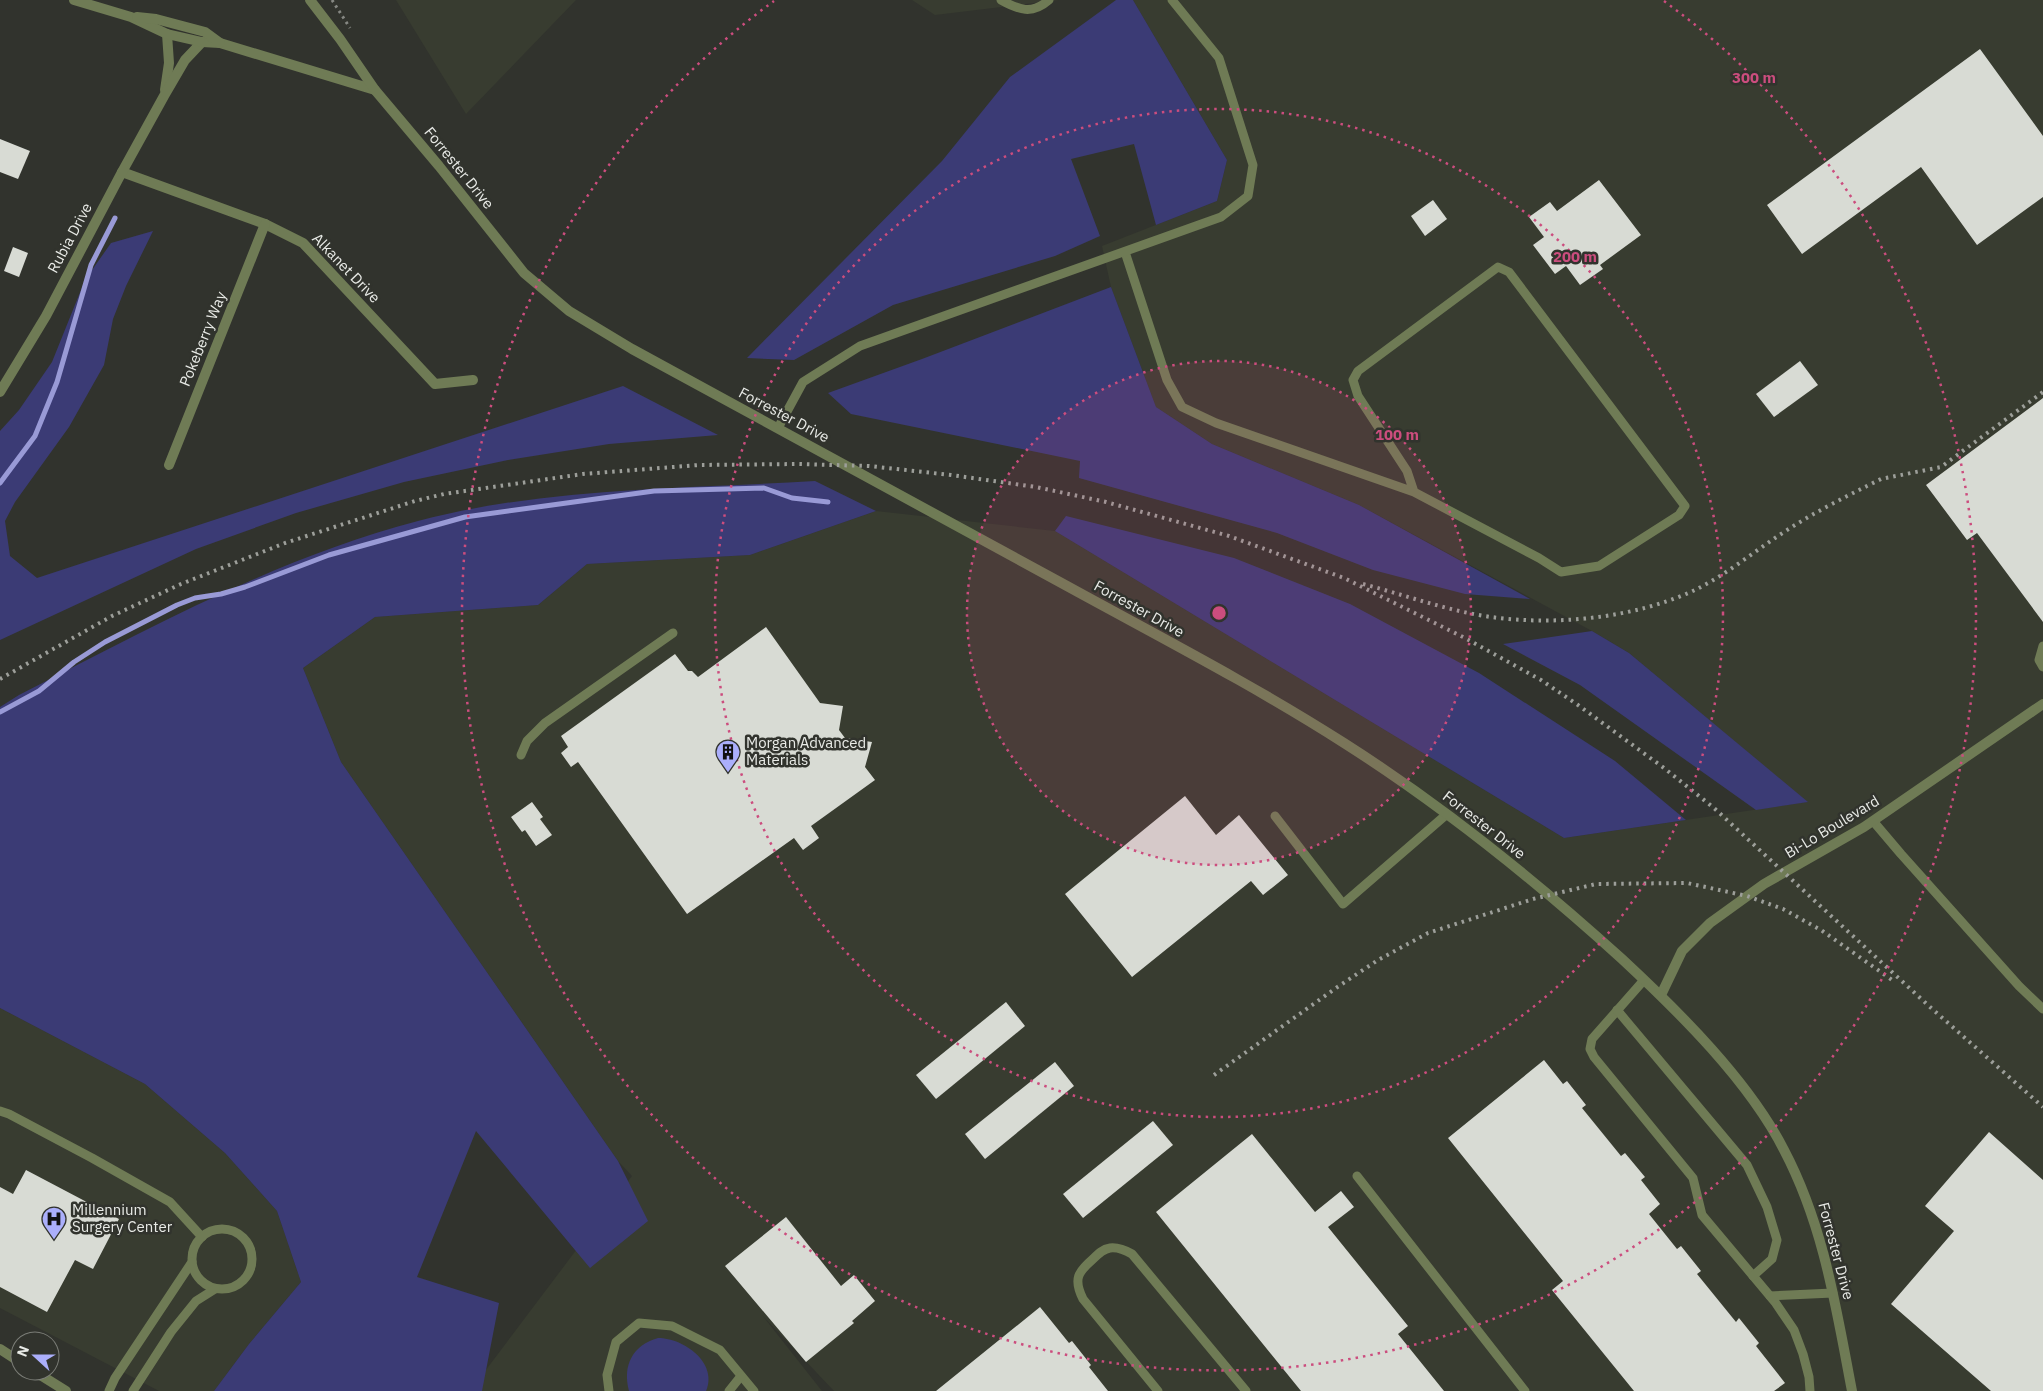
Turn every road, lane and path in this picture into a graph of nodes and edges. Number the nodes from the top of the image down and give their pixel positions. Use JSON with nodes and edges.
{"nodes":[{"id":1,"x":74,"y":0,"type":"edge"},
{"id":2,"x":310,"y":0,"type":"edge"},
{"id":3,"x":1001,"y":0,"type":"edge"},
{"id":4,"x":1049,"y":0,"type":"edge"},
{"id":5,"x":1172,"y":0,"type":"edge"},
{"id":6,"x":131,"y":17,"type":"junction"},
{"id":7,"x":167,"y":34,"type":"junction"},
{"id":8,"x":202,"y":42,"type":"junction"},
{"id":9,"x":220,"y":43,"type":"junction"},
{"id":10,"x":375,"y":90,"type":"junction"},
{"id":11,"x":164,"y":96,"type":"junction"},
{"id":12,"x":122,"y":172,"type":"junction"},
{"id":13,"x":265,"y":224,"type":"junction"},
{"id":14,"x":1125,"y":252,"type":"junction"},
{"id":15,"x":473,"y":380,"type":"dead end"},
{"id":16,"x":0,"y":392,"type":"edge"},
{"id":17,"x":778,"y":428,"type":"junction"},
{"id":18,"x":169,"y":465,"type":"dead end"},
{"id":19,"x":1414,"y":492,"type":"junction"},
{"id":20,"x":673,"y":633,"type":"dead end"},
{"id":21,"x":2043,"y":646,"type":"edge"},
{"id":22,"x":2043,"y":667,"type":"edge"},
{"id":23,"x":2043,"y":704,"type":"edge"},
{"id":24,"x":521,"y":755,"type":"dead end"},
{"id":25,"x":1447,"y":814,"type":"junction"},
{"id":26,"x":1275,"y":816,"type":"dead end"},
{"id":27,"x":1873,"y":820,"type":"junction"},
{"id":28,"x":1644,"y":980,"type":"junction"},
{"id":29,"x":1660,"y":996,"type":"junction"},
{"id":30,"x":2043,"y":1009,"type":"edge"},
{"id":31,"x":1617,"y":1010,"type":"junction"},
{"id":32,"x":0,"y":1111,"type":"edge"},
{"id":33,"x":1357,"y":1176,"type":"dead end"},
{"id":34,"x":202,"y":1237,"type":"junction"},
{"id":35,"x":192,"y":1262,"type":"junction"},
{"id":36,"x":1753,"y":1276,"type":"junction"},
{"id":37,"x":215,"y":1289,"type":"junction"},
{"id":38,"x":1833,"y":1293,"type":"junction"},
{"id":39,"x":1770,"y":1296,"type":"junction"},
{"id":40,"x":741,"y":1376,"type":"junction"},
{"id":41,"x":50,"y":1381,"type":"edge"},
{"id":42,"x":66,"y":1391,"type":"edge"},
{"id":43,"x":109,"y":1391,"type":"edge"},
{"id":44,"x":133,"y":1391,"type":"edge"},
{"id":45,"x":609,"y":1391,"type":"edge"},
{"id":46,"x":729,"y":1391,"type":"edge"},
{"id":47,"x":754,"y":1391,"type":"edge"},
{"id":48,"x":1158,"y":1391,"type":"edge"},
{"id":49,"x":1246,"y":1391,"type":"edge"},
{"id":50,"x":1526,"y":1391,"type":"edge"},
{"id":51,"x":1810,"y":1391,"type":"edge"},
{"id":52,"x":1852,"y":1391,"type":"edge"}],
"edges":[{"from":1,"to":6,"type":"street"},
{"from":2,"to":10,"type":"street","name":"Forrester Drive"},
{"from":3,"to":4,"type":"lane"},
{"from":5,"to":14,"type":"lane"},
{"from":6,"to":7,"type":"street"},
{"from":6,"to":9,"type":"street"},
{"from":7,"to":8,"type":"street"},
{"from":7,"to":11,"type":"street","name":"Rubia Drive"},
{"from":8,"to":9,"type":"street"},
{"from":8,"to":11,"type":"street","name":"Rubia Drive"},
{"from":9,"to":10,"type":"street"},
{"from":10,"to":17,"type":"street","name":"Forrester Drive"},
{"from":11,"to":12,"type":"street","name":"Rubia Drive"},
{"from":12,"to":13,"type":"street","name":"Alkanet Drive"},
{"from":12,"to":16,"type":"street","name":"Rubia Drive"},
{"from":13,"to":15,"type":"street","name":"Alkanet Drive"},
{"from":13,"to":18,"type":"street","name":"Pokeberry Way"},
{"from":14,"to":17,"type":"lane"},
{"from":14,"to":19,"type":"lane"},
{"from":17,"to":25,"type":"street","name":"Forrester Drive"},
{"from":19,"to":19,"type":"lane"},
{"from":20,"to":24,"type":"lane"},
{"from":21,"to":22,"type":"lane"},
{"from":23,"to":27,"type":"street","name":"Bi-Lo Boulevard"},
{"from":25,"to":26,"type":"lane"},
{"from":25,"to":28,"type":"street","name":"Forrester Drive"},
{"from":27,"to":29,"type":"street","name":"Bi-Lo Boulevard"},
{"from":27,"to":30,"type":"lane"},
{"from":28,"to":29,"type":"street","name":"Forrester Drive"},
{"from":28,"to":31,"type":"lane"},
{"from":29,"to":38,"type":"street","name":"Forrester Drive"},
{"from":31,"to":36,"type":"lane"},
{"from":31,"to":36,"type":"lane"},
{"from":32,"to":34,"type":"lane"},
{"from":33,"to":50,"type":"lane"},
{"from":34,"to":35,"type":"lane"},
{"from":34,"to":37,"type":"lane"},
{"from":35,"to":37,"type":"lane"},
{"from":35,"to":43,"type":"lane"},
{"from":36,"to":39,"type":"lane"},
{"from":37,"to":44,"type":"lane"},
{"from":38,"to":39,"type":"lane"},
{"from":38,"to":52,"type":"street","name":"Forrester Drive"},
{"from":39,"to":51,"type":"lane"},
{"from":40,"to":45,"type":"lane"},
{"from":40,"to":46,"type":"lane"},
{"from":40,"to":47,"type":"lane"},
{"from":41,"to":42,"type":"street"},
{"from":48,"to":49,"type":"lane"}]}
